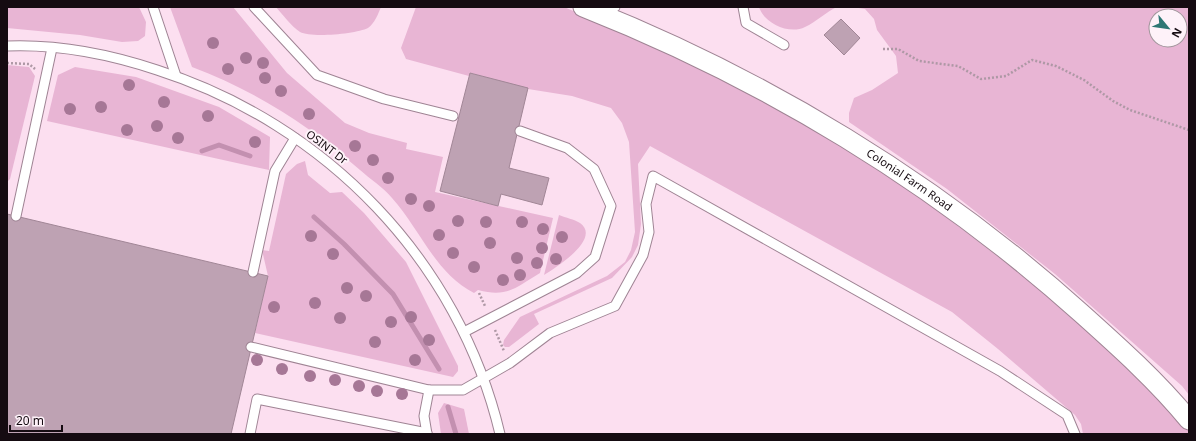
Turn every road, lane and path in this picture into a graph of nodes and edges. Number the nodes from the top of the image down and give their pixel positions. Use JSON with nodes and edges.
{"nodes":[{"id":1,"x":153,"y":7,"type":"edge"},
{"id":2,"x":254,"y":7,"type":"edge"},
{"id":3,"x":583,"y":7,"type":"edge"},
{"id":4,"x":743,"y":7,"type":"edge"},
{"id":5,"x":609,"y":11,"type":"edge"},
{"id":6,"x":784,"y":45,"type":"dead end"},
{"id":7,"x":7,"y":46,"type":"edge"},
{"id":8,"x":52,"y":48,"type":"junction"},
{"id":9,"x":883,"y":49,"type":"dead end"},
{"id":10,"x":176,"y":76,"type":"junction"},
{"id":11,"x":453,"y":116,"type":"dead end"},
{"id":12,"x":1189,"y":130,"type":"edge"},
{"id":13,"x":520,"y":131,"type":"dead end"},
{"id":14,"x":295,"y":138,"type":"junction"},
{"id":15,"x":16,"y":216,"type":"dead end"},
{"id":16,"x":253,"y":272,"type":"dead end"},
{"id":17,"x":479,"y":293,"type":"dead end"},
{"id":18,"x":485,"y":306,"type":"dead end"},
{"id":19,"x":494,"y":329,"type":"dead end"},
{"id":20,"x":464,"y":332,"type":"junction"},
{"id":21,"x":250,"y":347,"type":"dead end"},
{"id":22,"x":504,"y":352,"type":"dead end"},
{"id":23,"x":484,"y":378,"type":"junction"},
{"id":24,"x":429,"y":390,"type":"junction"},
{"id":25,"x":1189,"y":420,"type":"edge"},
{"id":26,"x":250,"y":434,"type":"edge"},
{"id":27,"x":427,"y":434,"type":"edge"},
{"id":28,"x":500,"y":434,"type":"edge"},
{"id":29,"x":1075,"y":434,"type":"edge"}],
"edges":[{"from":1,"to":10,"type":"lane"},
{"from":2,"to":11,"type":"lane"},
{"from":3,"to":5,"type":"street","name":"Colonial Farm Road"},
{"from":4,"to":6,"type":"lane"},
{"from":5,"to":25,"type":"street","name":"Colonial Farm Road"},
{"from":7,"to":8,"type":"lane","name":"OSINT Dr"},
{"from":8,"to":10,"type":"lane","name":"OSINT Dr"},
{"from":8,"to":15,"type":"lane"},
{"from":9,"to":12,"type":"path"},
{"from":10,"to":14,"type":"lane","name":"OSINT Dr"},
{"from":13,"to":20,"type":"lane"},
{"from":14,"to":16,"type":"lane"},
{"from":14,"to":20,"type":"lane","name":"OSINT Dr"},
{"from":17,"to":18,"type":"path"},
{"from":19,"to":22,"type":"path"},
{"from":20,"to":23,"type":"lane","name":"OSINT Dr"},
{"from":21,"to":24,"type":"lane"},
{"from":23,"to":24,"type":"lane"},
{"from":23,"to":28,"type":"lane","name":"OSINT Dr"},
{"from":23,"to":29,"type":"lane"},
{"from":24,"to":27,"type":"lane"},
{"from":26,"to":27,"type":"lane"}]}
